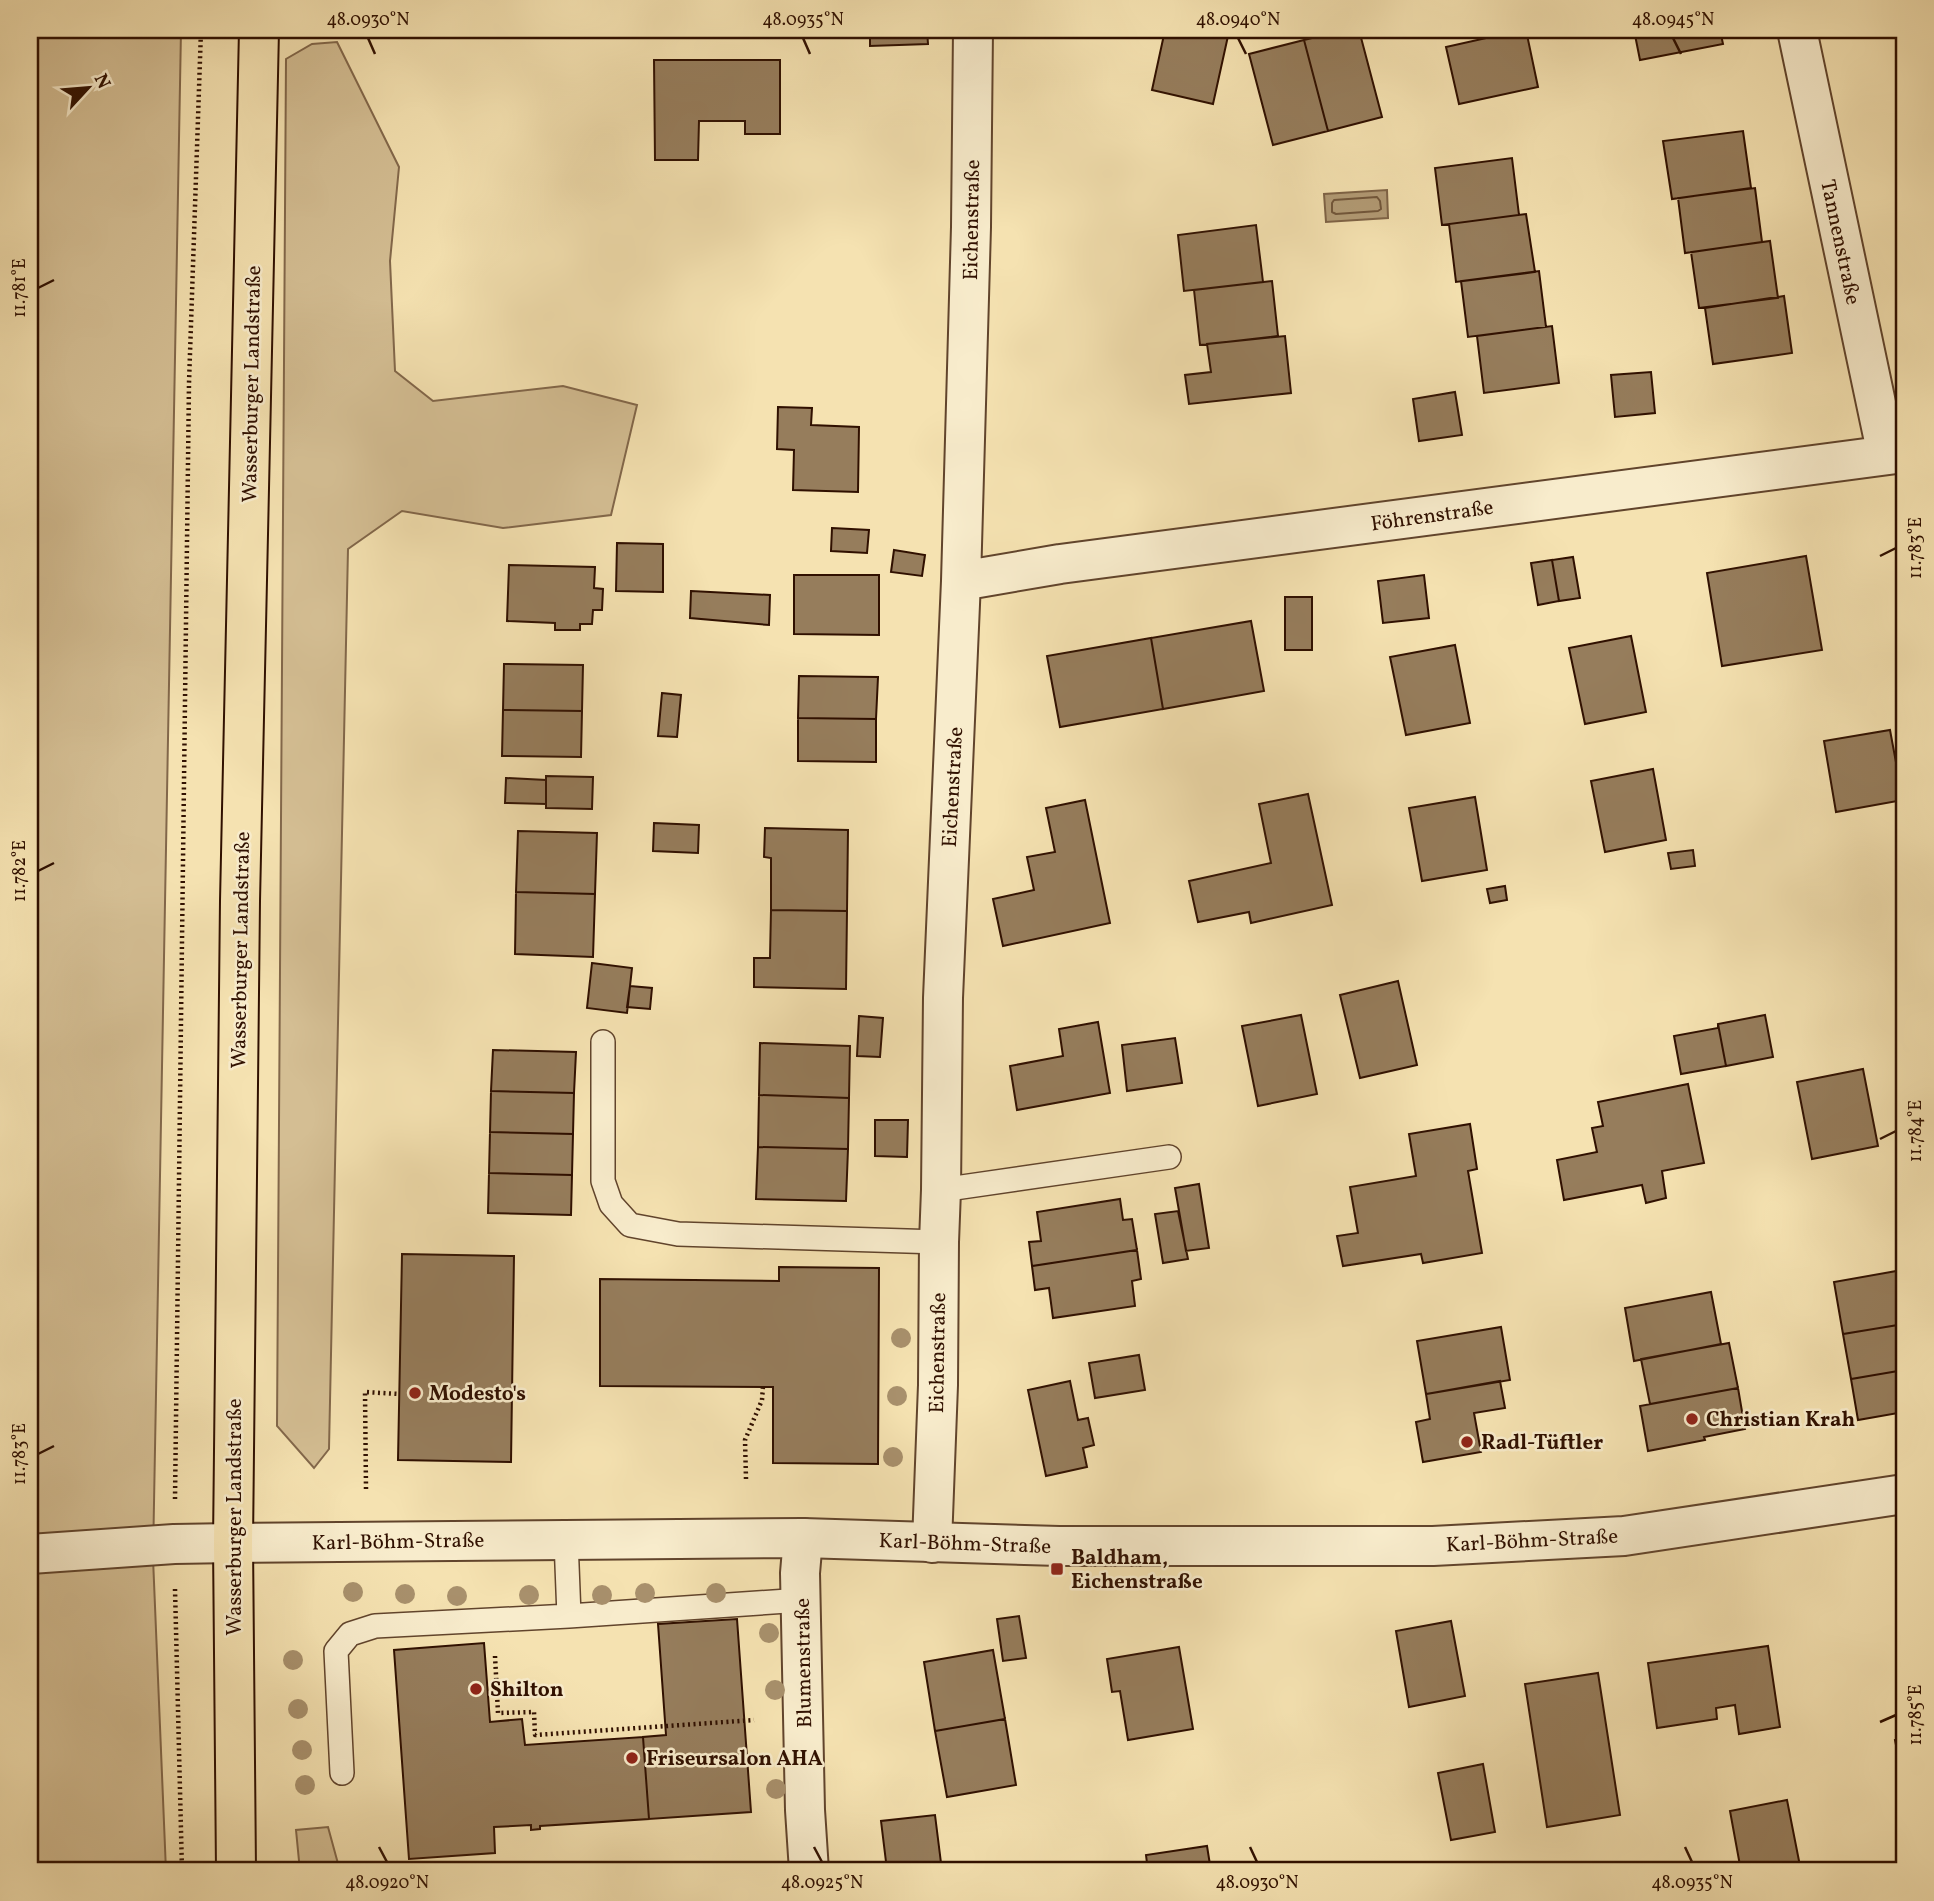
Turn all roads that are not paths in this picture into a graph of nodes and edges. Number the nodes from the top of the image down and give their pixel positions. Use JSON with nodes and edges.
{"nodes":[{"id":1,"x":259,"y":30,"type":"edge"},
{"id":2,"x":973,"y":30,"type":"edge"},
{"id":3,"x":1797,"y":30,"type":"edge"},
{"id":4,"x":1895,"y":454,"type":"edge"},
{"id":5,"x":961,"y":581,"type":"junction"},
{"id":6,"x":603,"y":1042,"type":"dead end"},
{"id":7,"x":1169,"y":1157,"type":"dead end"},
{"id":8,"x":941,"y":1190,"type":"junction"},
{"id":9,"x":939,"y":1242,"type":"junction"},
{"id":10,"x":1904,"y":1494,"type":"edge"},
{"id":11,"x":803,"y":1538,"type":"junction"},
{"id":12,"x":566,"y":1540,"type":"junction"},
{"id":13,"x":233,"y":1542,"type":"junction"},
{"id":14,"x":932,"y":1543,"type":"junction"},
{"id":15,"x":30,"y":1554,"type":"edge"},
{"id":16,"x":802,"y":1600,"type":"junction"},
{"id":17,"x":569,"y":1616,"type":"junction"},
{"id":18,"x":342,"y":1773,"type":"dead end"},
{"id":19,"x":236,"y":1871,"type":"edge"},
{"id":20,"x":809,"y":1871,"type":"edge"}],
"edges":[{"from":1,"to":13,"type":"main road","name":"Wasserburger Landstraße"},
{"from":2,"to":5,"type":"street","name":"Eichenstraße"},
{"from":3,"to":4,"type":"street","name":"Tannenstraße"},
{"from":4,"to":5,"type":"street","name":"Föhrenstraße"},
{"from":5,"to":8,"type":"street","name":"Eichenstraße"},
{"from":6,"to":9,"type":"lane"},
{"from":7,"to":8,"type":"lane"},
{"from":8,"to":9,"type":"street","name":"Eichenstraße"},
{"from":9,"to":14,"type":"street","name":"Eichenstraße"},
{"from":10,"to":14,"type":"street","name":"Karl-Böhm-Straße"},
{"from":11,"to":12,"type":"street","name":"Karl-Böhm-Straße"},
{"from":11,"to":14,"type":"street","name":"Karl-Böhm-Straße"},
{"from":11,"to":16,"type":"street","name":"Blumenstraße"},
{"from":12,"to":13,"type":"street","name":"Karl-Böhm-Straße"},
{"from":12,"to":17,"type":"lane"},
{"from":13,"to":15,"type":"street","name":"Karl-Böhm-Straße"},
{"from":13,"to":19,"type":"main road","name":"Wasserburger Landstraße"},
{"from":16,"to":17,"type":"lane"},
{"from":16,"to":20,"type":"street","name":"Blumenstraße"},
{"from":17,"to":18,"type":"lane"}]}
